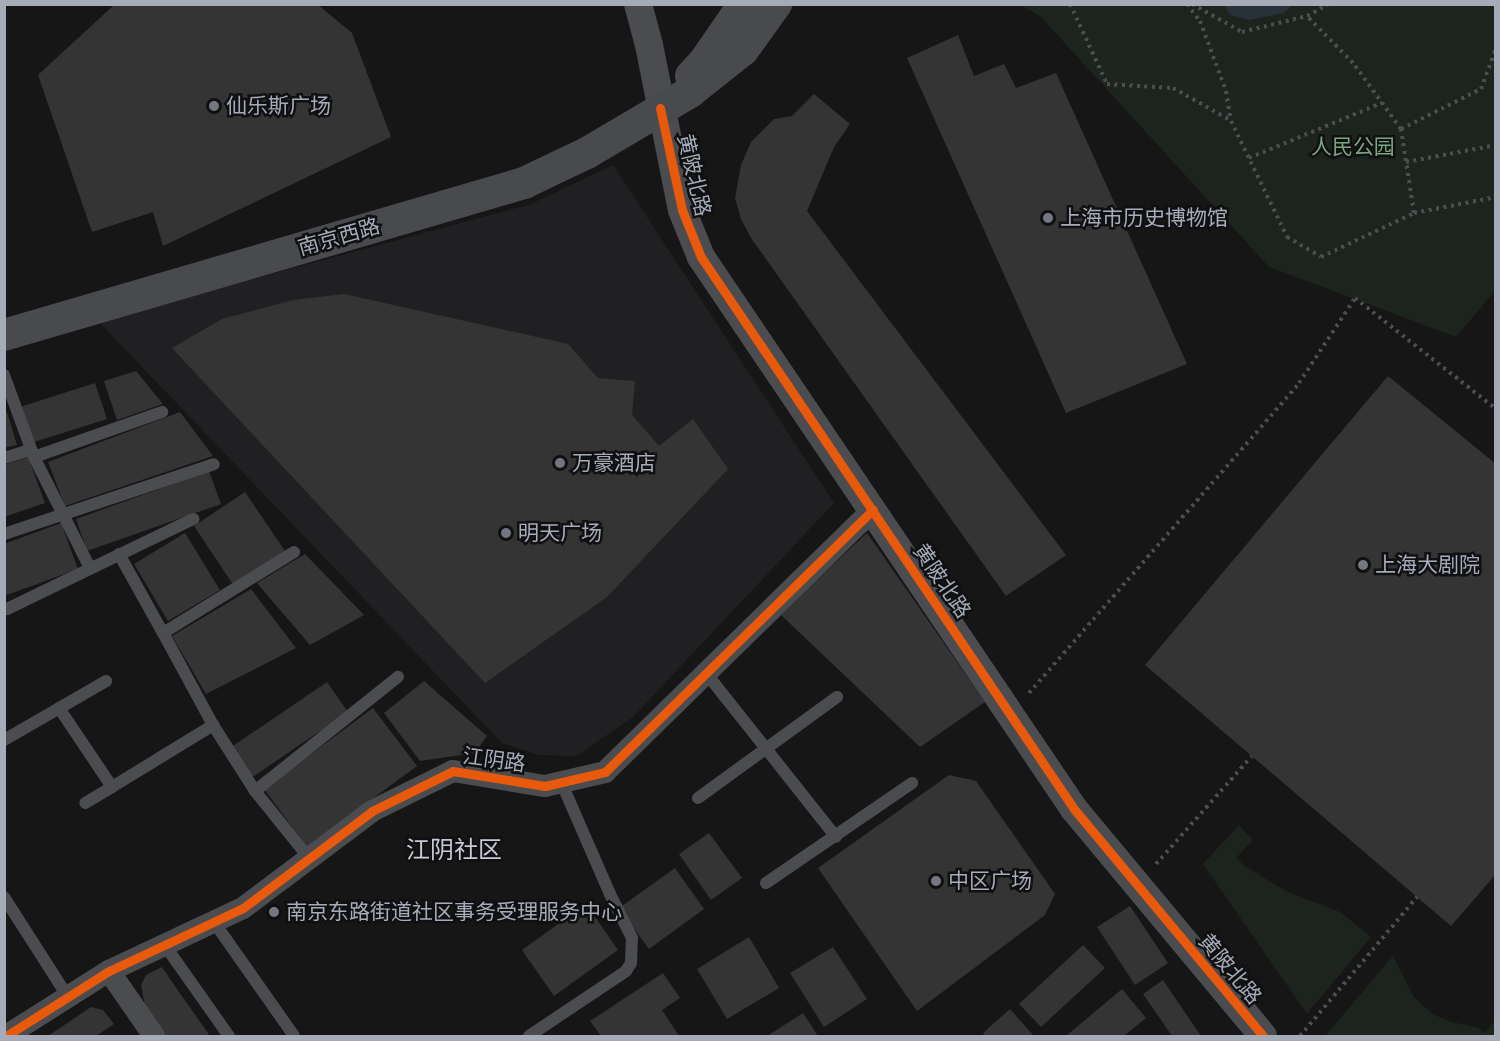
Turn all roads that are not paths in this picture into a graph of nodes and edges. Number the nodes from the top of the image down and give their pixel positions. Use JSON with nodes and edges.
{"nodes":[{"id":1,"x":638,"y":4,"type":"edge"},
{"id":2,"x":744,"y":4,"type":"edge"},
{"id":3,"x":776,"y":4,"type":"edge"},
{"id":4,"x":660,"y":108,"type":"junction"},
{"id":5,"x":4,"y":335,"type":"edge"},
{"id":6,"x":4,"y":375,"type":"edge"},
{"id":7,"x":162,"y":412,"type":"dead end"},
{"id":8,"x":32,"y":454,"type":"junction"},
{"id":9,"x":4,"y":458,"type":"edge"},
{"id":10,"x":214,"y":464,"type":"dead end"},
{"id":11,"x":873,"y":510,"type":"junction"},
{"id":12,"x":61,"y":515,"type":"junction"},
{"id":13,"x":193,"y":519,"type":"dead end"},
{"id":14,"x":4,"y":534,"type":"edge"},
{"id":15,"x":294,"y":552,"type":"dead end"},
{"id":16,"x":119,"y":554,"type":"junction"},
{"id":17,"x":90,"y":568,"type":"junction"},
{"id":18,"x":7,"y":609,"type":"dead end"},
{"id":19,"x":164,"y":633,"type":"junction"},
{"id":20,"x":706,"y":673,"type":"junction"},
{"id":21,"x":398,"y":677,"type":"dead end"},
{"id":22,"x":106,"y":681,"type":"dead end"},
{"id":23,"x":837,"y":697,"type":"dead end"},
{"id":24,"x":58,"y":708,"type":"junction"},
{"id":25,"x":213,"y":725,"type":"junction"},
{"id":26,"x":4,"y":740,"type":"edge"},
{"id":27,"x":767,"y":750,"type":"junction"},
{"id":28,"x":561,"y":782,"type":"junction"},
{"id":29,"x":912,"y":783,"type":"dead end"},
{"id":30,"x":112,"y":787,"type":"junction"},
{"id":31,"x":255,"y":791,"type":"junction"},
{"id":32,"x":698,"y":798,"type":"dead end"},
{"id":33,"x":85,"y":803,"type":"dead end"},
{"id":34,"x":836,"y":837,"type":"junction"},
{"id":35,"x":309,"y":858,"type":"junction"},
{"id":36,"x":766,"y":883,"type":"dead end"},
{"id":37,"x":4,"y":897,"type":"edge"},
{"id":38,"x":201,"y":923,"type":"junction"},
{"id":39,"x":164,"y":944,"type":"junction"},
{"id":40,"x":109,"y":971,"type":"junction"},
{"id":41,"x":68,"y":997,"type":"junction"},
{"id":42,"x":9,"y":1036,"type":"edge"},
{"id":43,"x":154,"y":1036,"type":"edge"},
{"id":44,"x":229,"y":1036,"type":"edge"},
{"id":45,"x":294,"y":1036,"type":"edge"},
{"id":46,"x":529,"y":1036,"type":"edge"},
{"id":47,"x":1263,"y":1036,"type":"edge"}],
"edges":[{"from":1,"to":4,"type":"street","name":"黄陂北路"},
{"from":2,"to":4,"type":"main road","name":"南京西路"},
{"from":3,"to":4,"type":"main road","name":"南京西路"},
{"from":4,"to":5,"type":"main road","name":"南京西路"},
{"from":4,"to":11,"type":"street","name":"黄陂北路"},
{"from":6,"to":8,"type":"lane"},
{"from":7,"to":8,"type":"lane"},
{"from":8,"to":9,"type":"lane"},
{"from":8,"to":12,"type":"lane"},
{"from":10,"to":12,"type":"lane"},
{"from":11,"to":20,"type":"street","name":"江阴路"},
{"from":11,"to":47,"type":"street","name":"黄陂北路"},
{"from":12,"to":14,"type":"lane"},
{"from":12,"to":17,"type":"lane"},
{"from":13,"to":16,"type":"lane"},
{"from":15,"to":19,"type":"lane"},
{"from":16,"to":17,"type":"lane"},
{"from":16,"to":19,"type":"lane"},
{"from":17,"to":18,"type":"lane"},
{"from":19,"to":25,"type":"lane"},
{"from":20,"to":27,"type":"lane"},
{"from":20,"to":28,"type":"street","name":"江阴路"},
{"from":21,"to":31,"type":"lane"},
{"from":22,"to":24,"type":"lane"},
{"from":23,"to":27,"type":"lane"},
{"from":24,"to":26,"type":"lane"},
{"from":24,"to":30,"type":"lane"},
{"from":25,"to":30,"type":"lane"},
{"from":25,"to":31,"type":"lane"},
{"from":27,"to":32,"type":"lane"},
{"from":27,"to":34,"type":"lane"},
{"from":28,"to":35,"type":"street","name":"江阴路"},
{"from":28,"to":46,"type":"lane"},
{"from":29,"to":34,"type":"lane"},
{"from":30,"to":33,"type":"lane"},
{"from":31,"to":35,"type":"lane"},
{"from":34,"to":36,"type":"lane"},
{"from":35,"to":38,"type":"street","name":"江阴路"},
{"from":37,"to":41,"type":"lane"},
{"from":38,"to":39,"type":"street","name":"江阴路"},
{"from":38,"to":45,"type":"lane"},
{"from":39,"to":40,"type":"street","name":"江阴路"},
{"from":39,"to":44,"type":"lane"},
{"from":40,"to":41,"type":"street","name":"江阴路"},
{"from":40,"to":43,"type":"street"},
{"from":41,"to":42,"type":"street","name":"江阴路"}]}
